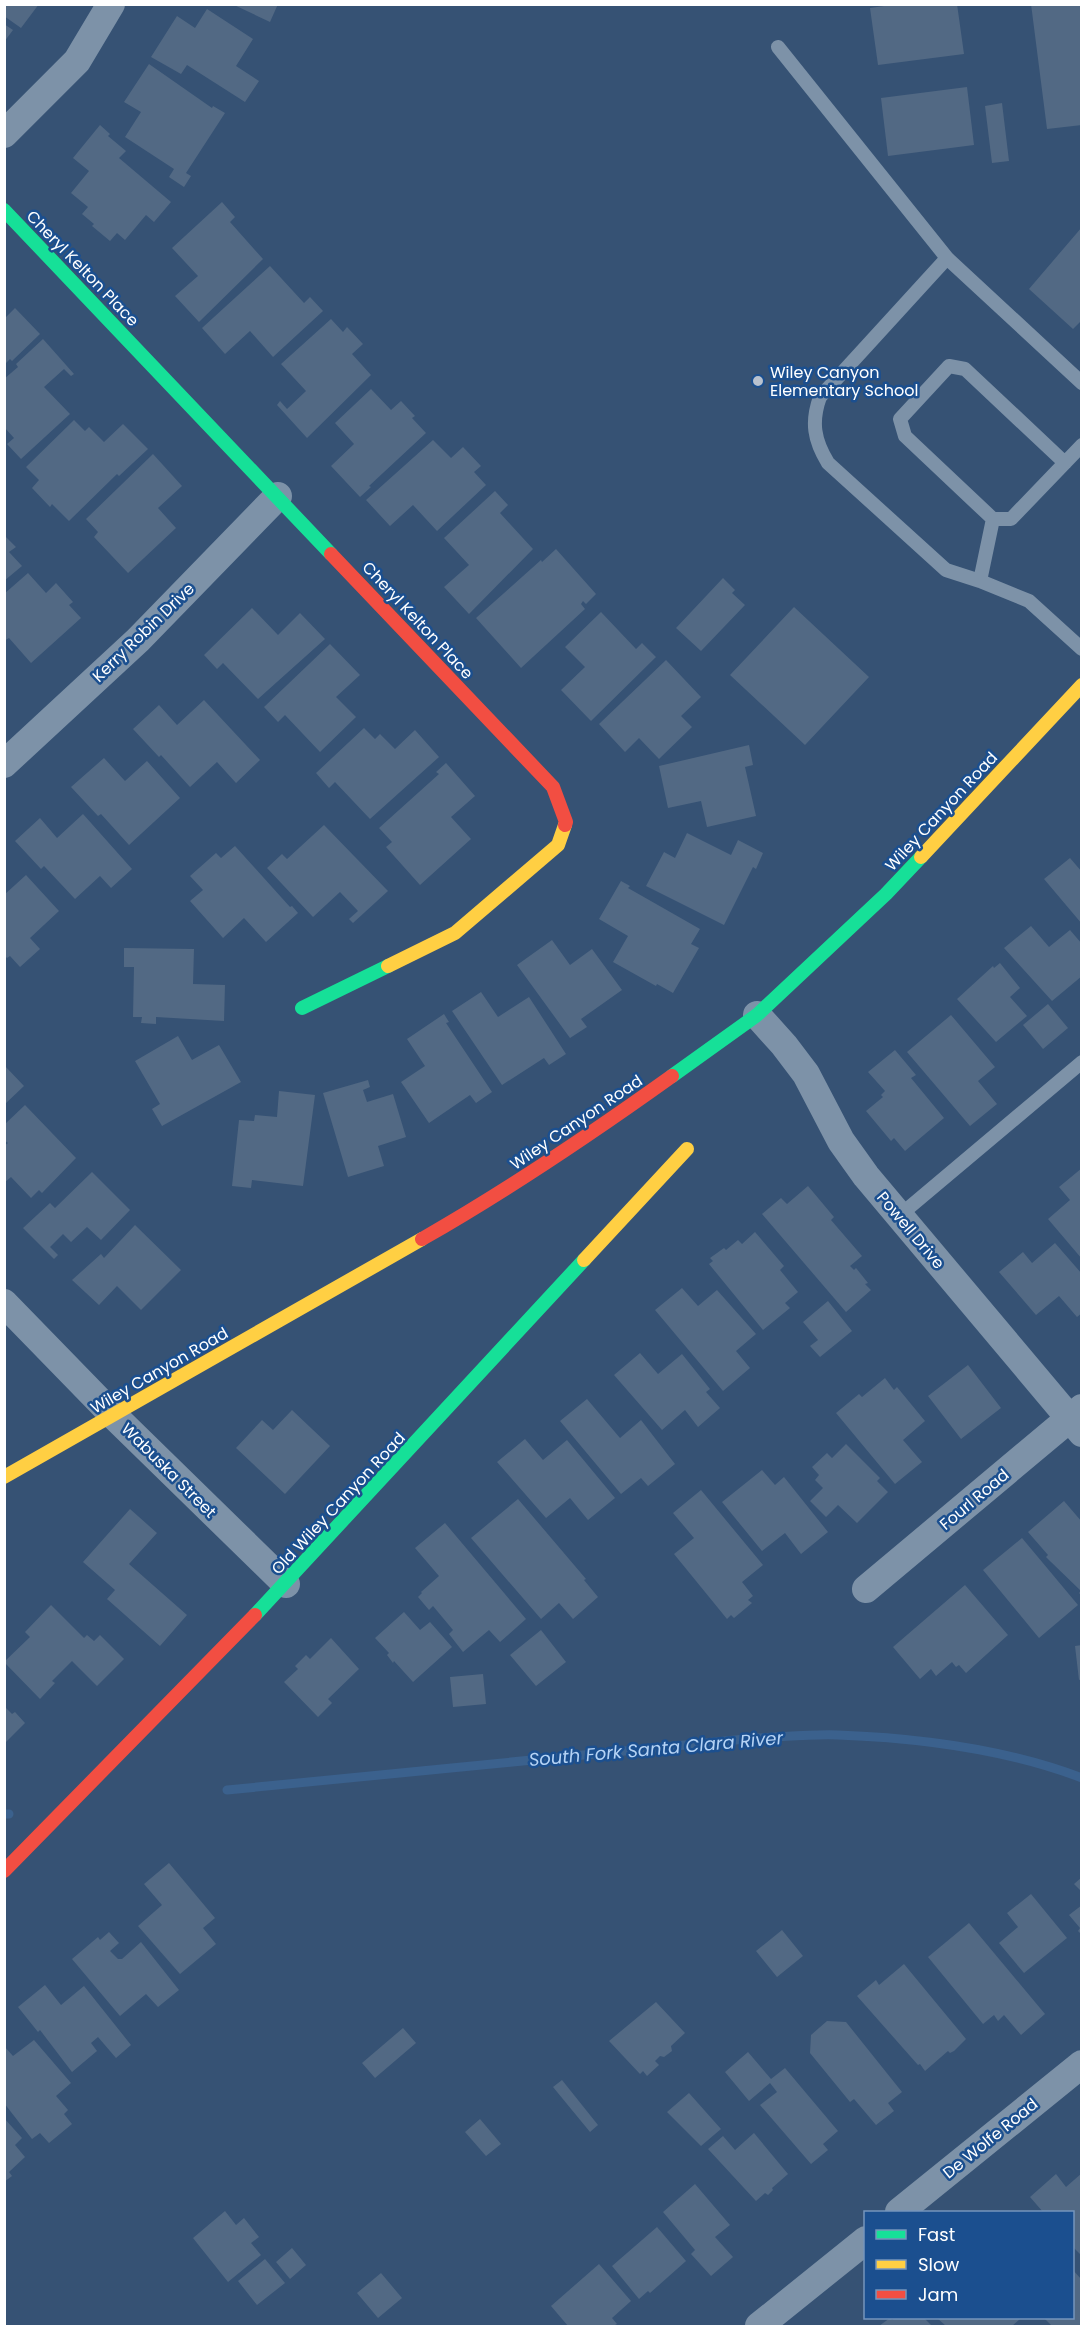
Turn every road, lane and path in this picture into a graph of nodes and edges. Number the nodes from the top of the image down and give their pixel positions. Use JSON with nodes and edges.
{"nodes":[{"id":1,"x":111,"y":4,"type":"edge"},
{"id":2,"x":778,"y":47,"type":"dead end"},
{"id":3,"x":4,"y":134,"type":"edge"},
{"id":4,"x":4,"y":210,"type":"edge"},
{"id":5,"x":947,"y":258,"type":"junction"},
{"id":6,"x":1082,"y":382,"type":"edge"},
{"id":7,"x":1082,"y":445,"type":"edge"},
{"id":8,"x":1065,"y":463,"type":"junction"},
{"id":9,"x":279,"y":496,"type":"junction"},
{"id":10,"x":993,"y":519,"type":"junction"},
{"id":11,"x":980,"y":581,"type":"junction"},
{"id":12,"x":1082,"y":649,"type":"edge"},
{"id":13,"x":1082,"y":685,"type":"edge"},
{"id":14,"x":4,"y":764,"type":"edge"},
{"id":15,"x":302,"y":1008,"type":"dead end"},
{"id":16,"x":757,"y":1015,"type":"junction"},
{"id":17,"x":1082,"y":1062,"type":"edge"},
{"id":18,"x":687,"y":1149,"type":"dead end"},
{"id":19,"x":899,"y":1216,"type":"junction"},
{"id":20,"x":4,"y":1304,"type":"edge"},
{"id":21,"x":113,"y":1415,"type":"junction"},
{"id":22,"x":1077,"y":1420,"type":"edge"},
{"id":23,"x":4,"y":1477,"type":"edge"},
{"id":24,"x":286,"y":1584,"type":"junction"},
{"id":25,"x":866,"y":1589,"type":"dead end"},
{"id":26,"x":4,"y":1871,"type":"edge"},
{"id":27,"x":1082,"y":2064,"type":"edge"},
{"id":28,"x":900,"y":2211,"type":"edge"},
{"id":29,"x":864,"y":2242,"type":"edge"},
{"id":30,"x":759,"y":2326,"type":"edge"}],
"edges":[{"from":1,"to":3,"type":"street"},
{"from":2,"to":5,"type":"lane"},
{"from":4,"to":9,"type":"street","name":"Cheryl Kelton Place"},
{"from":5,"to":6,"type":"lane"},
{"from":5,"to":11,"type":"lane"},
{"from":7,"to":8,"type":"lane"},
{"from":8,"to":10,"type":"lane"},
{"from":8,"to":10,"type":"lane"},
{"from":9,"to":14,"type":"street","name":"Kerry Robin Drive"},
{"from":9,"to":15,"type":"street","name":"Cheryl Kelton Place"},
{"from":10,"to":11,"type":"lane"},
{"from":11,"to":12,"type":"lane"},
{"from":13,"to":16,"type":"street","name":"Wiley Canyon Road"},
{"from":16,"to":19,"type":"street","name":"Powell Drive"},
{"from":16,"to":21,"type":"street","name":"Wiley Canyon Road"},
{"from":17,"to":19,"type":"lane"},
{"from":18,"to":24,"type":"street","name":"Old Wiley Canyon Road"},
{"from":19,"to":22,"type":"street","name":"Powell Drive"},
{"from":20,"to":21,"type":"street","name":"Wabuska Street"},
{"from":21,"to":23,"type":"street","name":"Wiley Canyon Road"},
{"from":21,"to":24,"type":"street","name":"Wabuska Street"},
{"from":22,"to":25,"type":"street","name":"Fourl Road"},
{"from":24,"to":26,"type":"street","name":"Old Wiley Canyon Road"},
{"from":27,"to":28,"type":"street","name":"De Wolfe Road"},
{"from":29,"to":30,"type":"street"}]}
